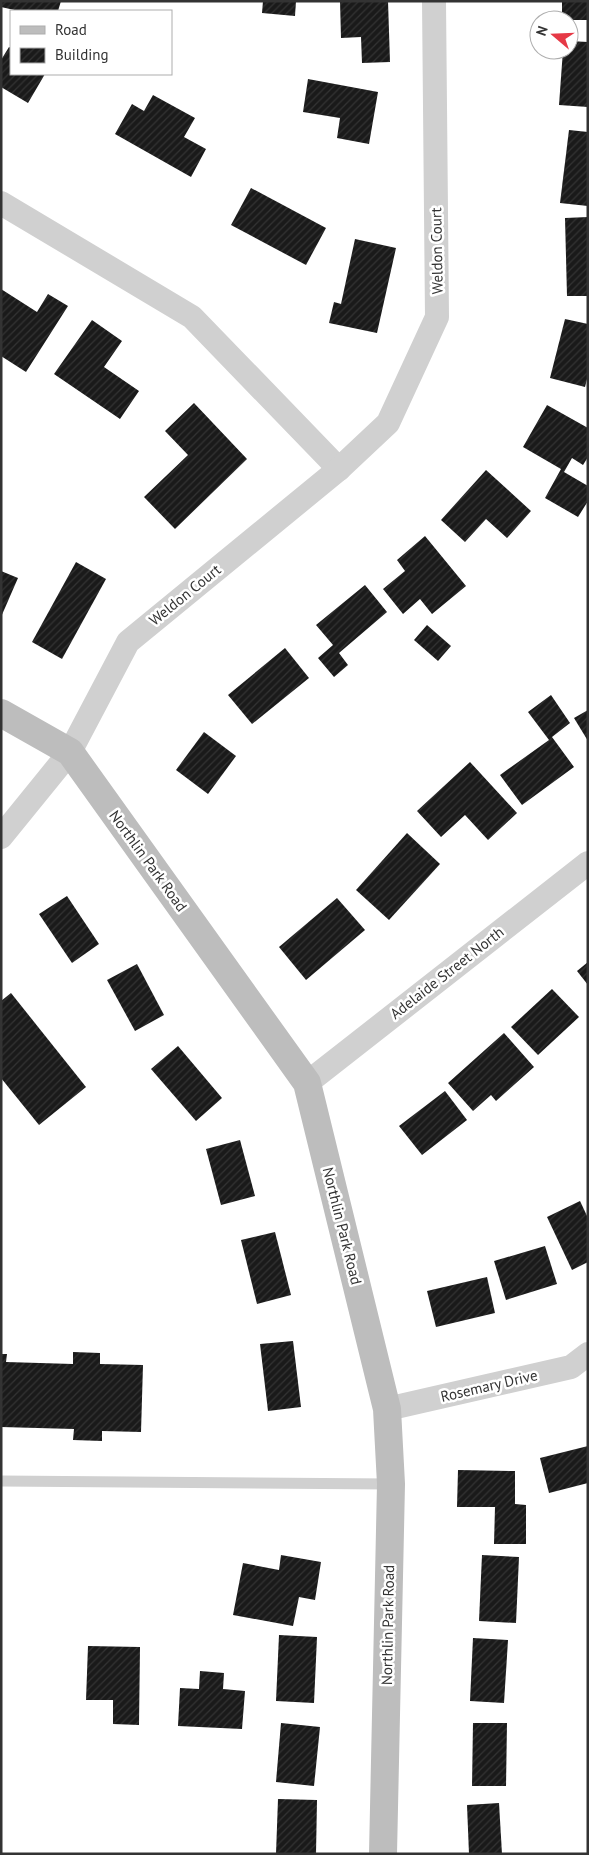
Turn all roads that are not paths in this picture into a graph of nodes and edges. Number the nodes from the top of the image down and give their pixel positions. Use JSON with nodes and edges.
{"nodes":[{"id":1,"x":434,"y":1,"type":"edge"},
{"id":2,"x":1,"y":203,"type":"edge"},
{"id":3,"x":339,"y":469,"type":"junction"},
{"id":4,"x":1,"y":713,"type":"edge"},
{"id":5,"x":70,"y":752,"type":"junction"},
{"id":6,"x":1,"y":837,"type":"edge"},
{"id":7,"x":588,"y":863,"type":"edge"},
{"id":8,"x":307,"y":1083,"type":"junction"},
{"id":9,"x":588,"y":1354,"type":"edge"},
{"id":10,"x":387,"y":1408,"type":"junction"},
{"id":11,"x":1,"y":1481,"type":"edge"},
{"id":12,"x":390,"y":1484,"type":"junction"},
{"id":13,"x":383,"y":1854,"type":"edge"}],
"edges":[{"from":1,"to":3,"type":"street","name":"Weldon Court"},
{"from":2,"to":3,"type":"street"},
{"from":3,"to":5,"type":"street","name":"Weldon Court"},
{"from":4,"to":5,"type":"street","name":"Northlin Park Road"},
{"from":5,"to":6,"type":"street","name":"Weldon Court"},
{"from":5,"to":8,"type":"street","name":"Northlin Park Road"},
{"from":7,"to":8,"type":"street","name":"Adelaide Street North"},
{"from":8,"to":10,"type":"street","name":"Northlin Park Road"},
{"from":9,"to":10,"type":"street","name":"Rosemary Drive"},
{"from":10,"to":12,"type":"street","name":"Northlin Park Road"},
{"from":11,"to":12,"type":"lane"},
{"from":12,"to":13,"type":"street","name":"Northlin Park Road"}]}
